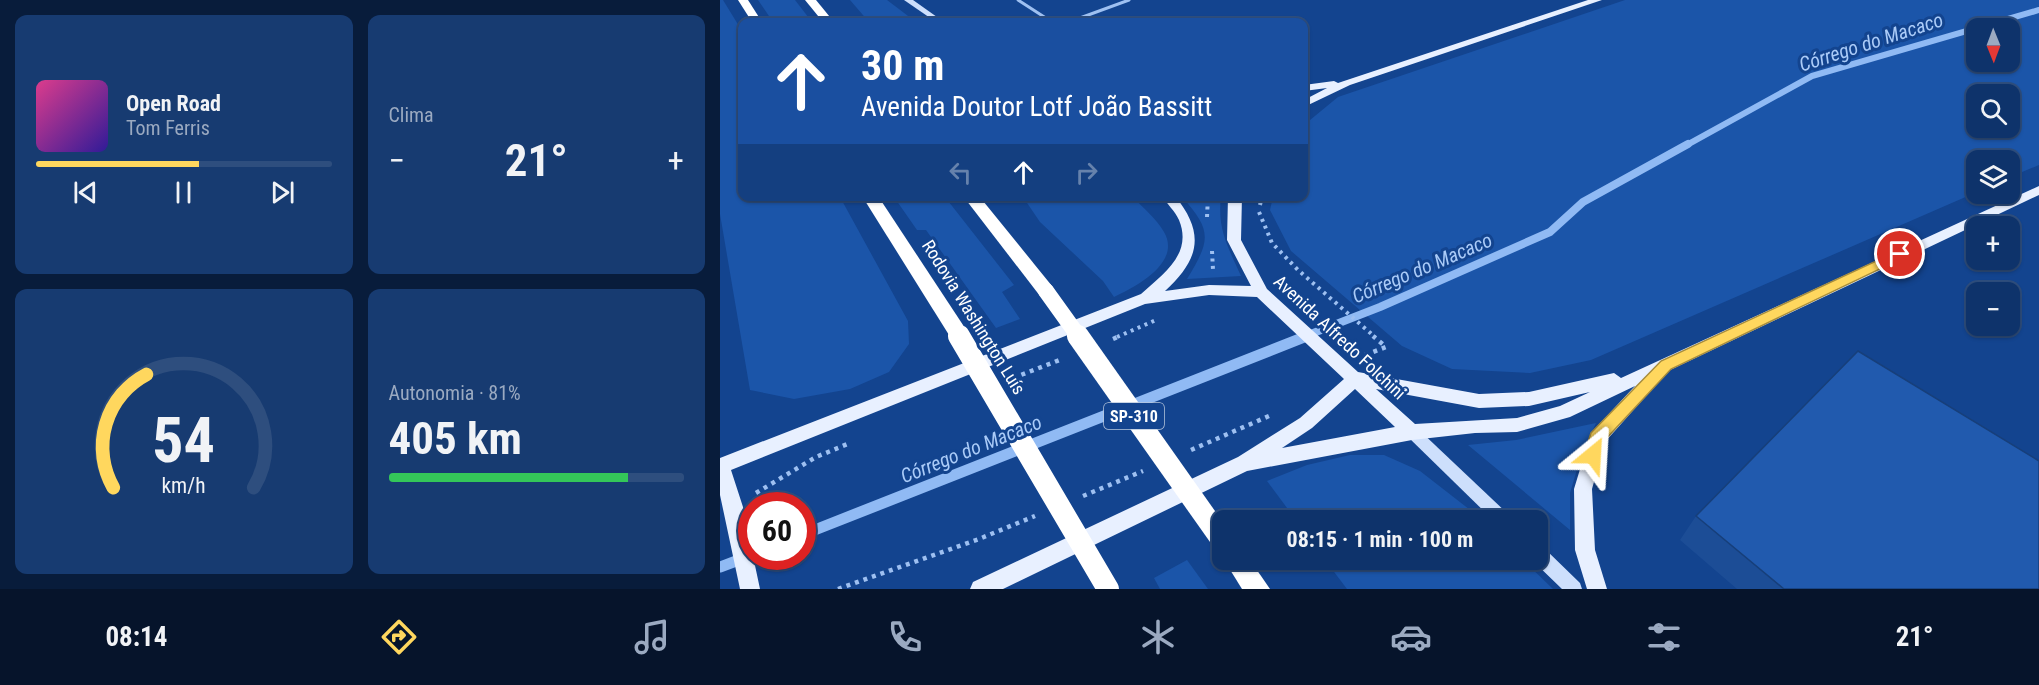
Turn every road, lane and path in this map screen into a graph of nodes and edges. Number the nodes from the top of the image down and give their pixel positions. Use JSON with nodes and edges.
{"nodes":[{"id":1,"x":743,"y":0,"type":"edge"},
{"id":2,"x":810,"y":0,"type":"edge"},
{"id":3,"x":908,"y":0,"type":"edge"},
{"id":4,"x":1018,"y":0,"type":"edge"},
{"id":5,"x":1129,"y":0,"type":"edge"},
{"id":6,"x":1598,"y":0,"type":"edge"},
{"id":7,"x":754,"y":18,"type":"edge"},
{"id":8,"x":826,"y":18,"type":"edge"},
{"id":9,"x":934,"y":18,"type":"edge"},
{"id":10,"x":1046,"y":18,"type":"edge"},
{"id":11,"x":1080,"y":18,"type":"edge"},
{"id":12,"x":1346,"y":83,"type":"junction"},
{"id":13,"x":1308,"y":88,"type":"edge"},
{"id":14,"x":1308,"y":102,"type":"edge"},
{"id":15,"x":2039,"y":190,"type":"edge"},
{"id":16,"x":873,"y":201,"type":"edge"},
{"id":17,"x":974,"y":201,"type":"edge"},
{"id":18,"x":1172,"y":201,"type":"edge"},
{"id":19,"x":1235,"y":201,"type":"edge"},
{"id":20,"x":1261,"y":201,"type":"edge"},
{"id":21,"x":1261,"y":292,"type":"junction"},
{"id":22,"x":1143,"y":299,"type":"junction"},
{"id":23,"x":1340,"y":365,"type":"junction"},
{"id":24,"x":1666,"y":365,"type":"junction"},
{"id":25,"x":1356,"y":378,"type":"junction"},
{"id":26,"x":1275,"y":413,"type":"dead end"},
{"id":27,"x":1412,"y":432,"type":"junction"},
{"id":28,"x":1183,"y":454,"type":"dead end"},
{"id":29,"x":1244,"y":463,"type":"junction"},
{"id":30,"x":720,"y":464,"type":"edge"},
{"id":31,"x":1151,"y":468,"type":"dead end"},
{"id":32,"x":1076,"y":500,"type":"dead end"},
{"id":33,"x":1493,"y":510,"type":"edge"},
{"id":34,"x":1043,"y":513,"type":"dead end"},
{"id":35,"x":1212,"y":526,"type":"edge"},
{"id":36,"x":1548,"y":564,"type":"edge"},
{"id":37,"x":1243,"y":570,"type":"edge"},
{"id":38,"x":750,"y":589,"type":"edge"},
{"id":39,"x":838,"y":589,"type":"edge"},
{"id":40,"x":980,"y":589,"type":"edge"},
{"id":41,"x":1108,"y":589,"type":"edge"},
{"id":42,"x":1257,"y":589,"type":"edge"},
{"id":43,"x":1574,"y":589,"type":"edge"},
{"id":44,"x":1597,"y":589,"type":"edge"}],
"edges":[{"from":1,"to":7,"type":"highway"},
{"from":2,"to":8,"type":"highway"},
{"from":3,"to":9,"type":"main road"},
{"from":4,"to":10,"type":"lane"},
{"from":5,"to":11,"type":"lane"},
{"from":6,"to":12,"type":"main road"},
{"from":12,"to":13,"type":"main road"},
{"from":12,"to":14,"type":"main road"},
{"from":15,"to":24,"type":"main road"},
{"from":16,"to":41,"type":"highway","name":"Rodovia Washington Luís","bridge":true},
{"from":17,"to":35,"type":"highway","number":"SP-310","bridge":true},
{"from":18,"to":22,"type":"main road"},
{"from":19,"to":21,"type":"main road","name":"Avenida Alfredo Folchini"},
{"from":20,"to":23,"type":"path"},
{"from":21,"to":22,"type":"main road"},
{"from":21,"to":23,"type":"main road","name":"Avenida Alfredo Folchini"},
{"from":22,"to":30,"type":"main road"},
{"from":23,"to":25,"type":"main road","name":"Avenida Alfredo Folchini"},
{"from":24,"to":25,"type":"main road"},
{"from":24,"to":27,"type":"main road"},
{"from":24,"to":44,"type":"main road"},
{"from":25,"to":27,"type":"main road","name":"Avenida Alfredo Folchini"},
{"from":25,"to":29,"type":"main road"},
{"from":26,"to":28,"type":"path"},
{"from":27,"to":29,"type":"main road"},
{"from":27,"to":33,"type":"main road"},
{"from":29,"to":40,"type":"main road"},
{"from":30,"to":38,"type":"main road"},
{"from":31,"to":32,"type":"path"},
{"from":34,"to":39,"type":"path"},
{"from":36,"to":43,"type":"main road"},
{"from":37,"to":42,"type":"highway"}]}
